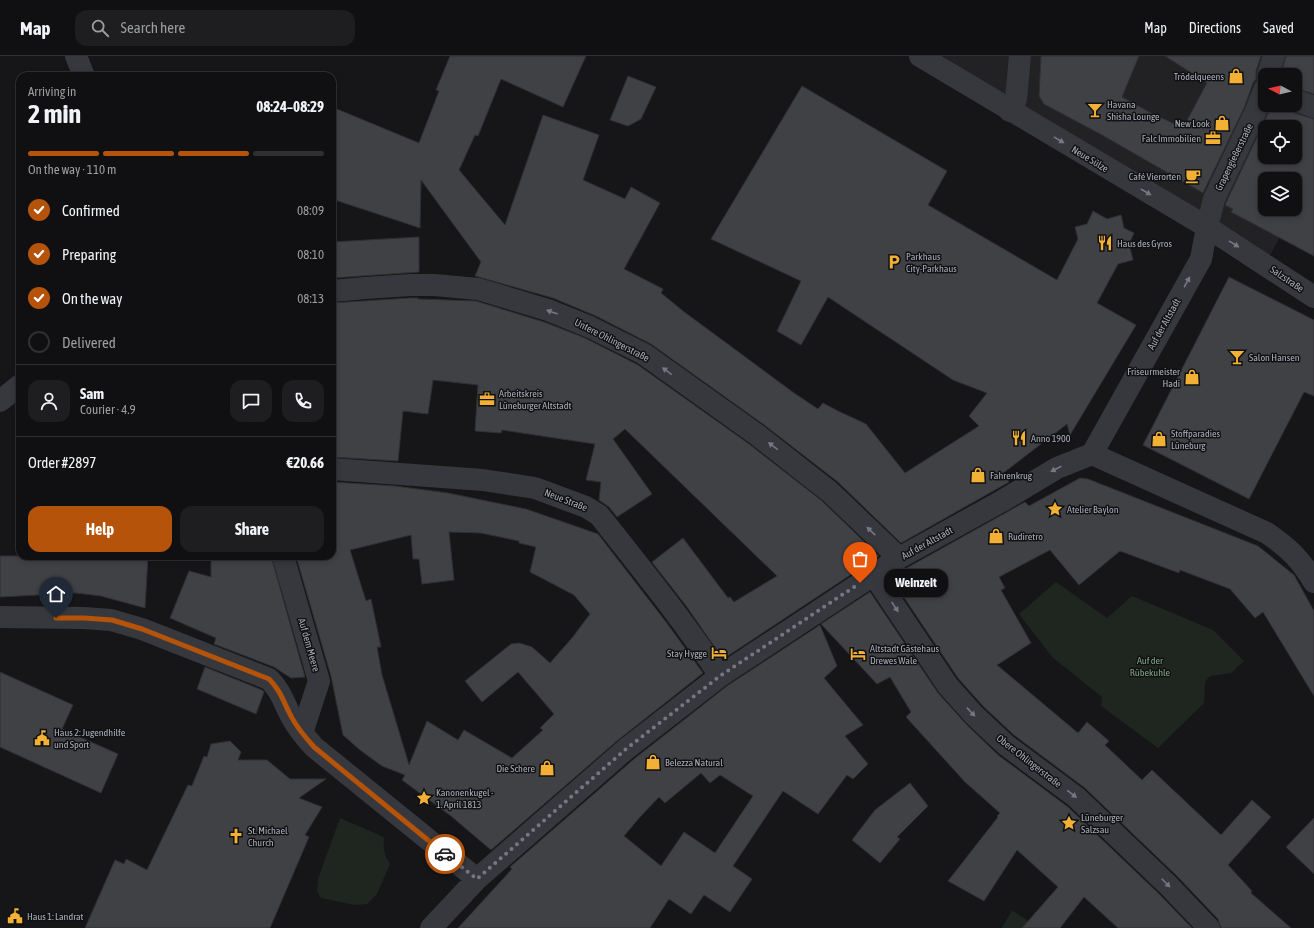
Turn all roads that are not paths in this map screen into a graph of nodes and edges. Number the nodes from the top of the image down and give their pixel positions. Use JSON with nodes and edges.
{"nodes":[{"id":1,"x":76,"y":56,"type":"edge"},
{"id":2,"x":920,"y":56,"type":"edge"},
{"id":3,"x":1020,"y":56,"type":"edge"},
{"id":4,"x":1274,"y":56,"type":"edge"},
{"id":5,"x":1270,"y":68,"type":"edge"},
{"id":6,"x":82,"y":72,"type":"edge"},
{"id":7,"x":1302,"y":103,"type":"edge"},
{"id":8,"x":1258,"y":106,"type":"edge"},
{"id":9,"x":1314,"y":108,"type":"edge"},
{"id":10,"x":1018,"y":116,"type":"junction"},
{"id":11,"x":1207,"y":228,"type":"junction"},
{"id":12,"x":1261,"y":261,"type":"joint"},
{"id":13,"x":336,"y":291,"type":"edge"},
{"id":14,"x":1314,"y":297,"type":"edge"},
{"id":15,"x":16,"y":388,"type":"edge"},
{"id":16,"x":0,"y":401,"type":"edge"},
{"id":17,"x":1092,"y":454,"type":"junction"},
{"id":18,"x":336,"y":469,"type":"edge"},
{"id":19,"x":899,"y":558,"type":"junction"},
{"id":20,"x":284,"y":560,"type":"edge"},
{"id":21,"x":873,"y":574,"type":"junction"},
{"id":22,"x":1314,"y":582,"type":"edge"},
{"id":23,"x":0,"y":617,"type":"edge"},
{"id":24,"x":720,"y":676,"type":"junction"},
{"id":25,"x":308,"y":740,"type":"junction"},
{"id":26,"x":477,"y":879,"type":"junction"},
{"id":27,"x":431,"y":928,"type":"edge"},
{"id":28,"x":1209,"y":928,"type":"edge"}],
"edges":[{"from":1,"to":6,"type":"street"},
{"from":2,"to":10,"type":"street","name":"Neue Sülze"},
{"from":3,"to":10,"type":"street"},
{"from":4,"to":5,"type":"street"},
{"from":7,"to":9,"type":"street"},
{"from":8,"to":11,"type":"street","name":"Grapengießerstraße"},
{"from":10,"to":11,"type":"street","name":"Neue Sülze","one_way":true},
{"from":11,"to":12,"type":"street","name":"Neue Sülze","one_way":true},
{"from":17,"to":11,"type":"street","name":"Auf der Altstadt","one_way":true},
{"from":12,"to":14,"type":"street","name":"Salzstraße"},
{"from":19,"to":13,"type":"street","name":"Untere Ohlingerstraße","one_way":true},
{"from":15,"to":16,"type":"street"},
{"from":17,"to":19,"type":"street","name":"Auf der Altstadt","one_way":true},
{"from":17,"to":22,"type":"street"},
{"from":18,"to":24,"type":"street","name":"Neue Straße"},
{"from":19,"to":21,"type":"street","name":"Auf der Altstadt"},
{"from":20,"to":25,"type":"street","name":"Auf dem Meere"},
{"from":21,"to":24,"type":"street","name":"Auf der Altstadt"},
{"from":21,"to":28,"type":"street","name":"Obere Ohlingerstraße","one_way":true},
{"from":23,"to":25,"type":"street"},
{"from":24,"to":26,"type":"street","name":"Auf der Altstadt"},
{"from":25,"to":26,"type":"street"},
{"from":26,"to":27,"type":"street","name":"Auf der Altstadt"}]}
